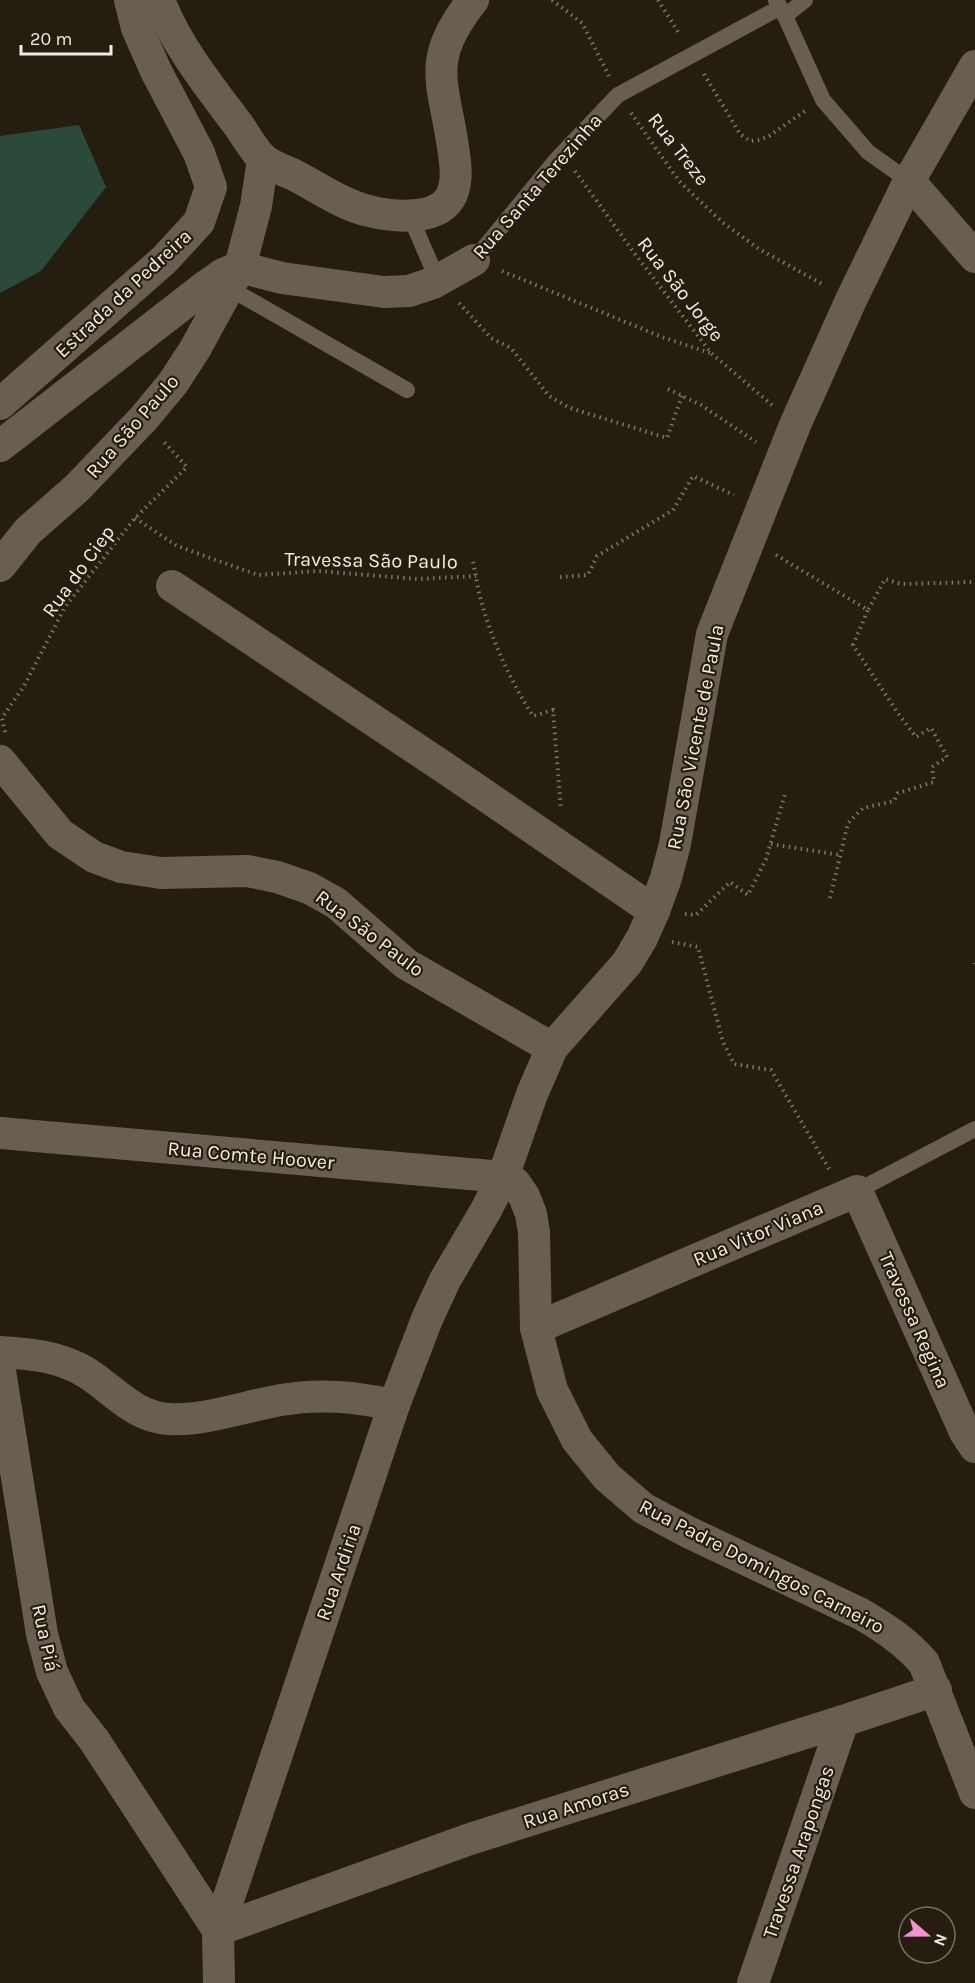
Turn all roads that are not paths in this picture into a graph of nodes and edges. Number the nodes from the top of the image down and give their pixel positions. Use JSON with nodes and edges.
{"nodes":[{"id":1,"x":130,"y":0,"type":"edge"},
{"id":2,"x":159,"y":0,"type":"edge"},
{"id":3,"x":473,"y":0,"type":"edge"},
{"id":4,"x":805,"y":0,"type":"edge"},
{"id":5,"x":780,"y":8,"type":"edge"},
{"id":6,"x":972,"y":80,"type":"edge"},
{"id":7,"x":263,"y":159,"type":"junction"},
{"id":8,"x":909,"y":182,"type":"junction"},
{"id":9,"x":410,"y":216,"type":"junction"},
{"id":10,"x":975,"y":257,"type":"edge"},
{"id":11,"x":474,"y":260,"type":"joint"},
{"id":12,"x":234,"y":277,"type":"junction"},
{"id":13,"x":438,"y":280,"type":"junction"},
{"id":14,"x":407,"y":390,"type":"dead end"},
{"id":15,"x":0,"y":404,"type":"edge"},
{"id":16,"x":0,"y":446,"type":"edge"},
{"id":17,"x":0,"y":566,"type":"edge"},
{"id":18,"x":172,"y":586,"type":"dead end"},
{"id":19,"x":2,"y":764,"type":"edge"},
{"id":20,"x":648,"y":924,"type":"junction"},
{"id":21,"x":552,"y":1048,"type":"junction"},
{"id":22,"x":975,"y":1129,"type":"edge"},
{"id":23,"x":0,"y":1133,"type":"edge"},
{"id":24,"x":503,"y":1177,"type":"junction"},
{"id":25,"x":851,"y":1194,"type":"junction"},
{"id":26,"x":536,"y":1328,"type":"junction"},
{"id":27,"x":0,"y":1352,"type":"edge"},
{"id":28,"x":0,"y":1371,"type":"edge"},
{"id":29,"x":394,"y":1404,"type":"junction"},
{"id":30,"x":975,"y":1447,"type":"edge"},
{"id":31,"x":936,"y":1690,"type":"junction"},
{"id":32,"x":843,"y":1721,"type":"junction"},
{"id":33,"x":975,"y":1793,"type":"edge"},
{"id":34,"x":218,"y":1930,"type":"junction"},
{"id":35,"x":219,"y":1983,"type":"edge"},
{"id":36,"x":753,"y":1983,"type":"edge"}],
"edges":[{"from":1,"to":15,"type":"street","name":"Estrada da Pedreira"},
{"from":2,"to":7,"type":"street"},
{"from":3,"to":9,"type":"street"},
{"from":4,"to":5,"type":"lane","name":"Rua Santa Terezinha"},
{"from":5,"to":8,"type":"lane"},
{"from":5,"to":11,"type":"lane","name":"Rua Santa Terezinha"},
{"from":6,"to":8,"type":"street","name":"Rua São Vicente de Paula"},
{"from":7,"to":9,"type":"street"},
{"from":7,"to":12,"type":"street","name":"Rua São Paulo"},
{"from":8,"to":10,"type":"street"},
{"from":8,"to":20,"type":"street","name":"Rua São Vicente de Paula"},
{"from":9,"to":13,"type":"lane"},
{"from":11,"to":13,"type":"street","name":"Rua Santa Terezinha"},
{"from":12,"to":13,"type":"street","name":"Rua Santa Terezinha"},
{"from":12,"to":14,"type":"lane"},
{"from":12,"to":16,"type":"street"},
{"from":12,"to":17,"type":"street","name":"Rua São Paulo"},
{"from":18,"to":20,"type":"street"},
{"from":19,"to":21,"type":"street","name":"Rua São Paulo"},
{"from":20,"to":21,"type":"street","name":"Rua São Vicente de Paula"},
{"from":21,"to":24,"type":"street","name":"Rua São Vicente de Paula"},
{"from":22,"to":25,"type":"lane","name":"Rua Vitor Viana"},
{"from":23,"to":24,"type":"street","name":"Rua Comte Hoover"},
{"from":24,"to":26,"type":"street","name":"Rua Padre Domingos Carneiro"},
{"from":24,"to":29,"type":"street","name":"Rua Ardiria"},
{"from":25,"to":26,"type":"street","name":"Rua Vitor Viana"},
{"from":25,"to":30,"type":"street","name":"Travessa Regina"},
{"from":26,"to":31,"type":"street","name":"Rua Padre Domingos Carneiro"},
{"from":27,"to":29,"type":"street"},
{"from":28,"to":34,"type":"street","name":"Rua Piá"},
{"from":29,"to":34,"type":"street","name":"Rua Ardiria"},
{"from":31,"to":32,"type":"street","name":"Rua Amoras"},
{"from":31,"to":33,"type":"street","name":"Rua Padre Domingos Carneiro"},
{"from":32,"to":34,"type":"street","name":"Rua Amoras"},
{"from":32,"to":36,"type":"street","name":"Travessa Arapongas"},
{"from":34,"to":35,"type":"street","name":"Rua Ardiria"}]}
